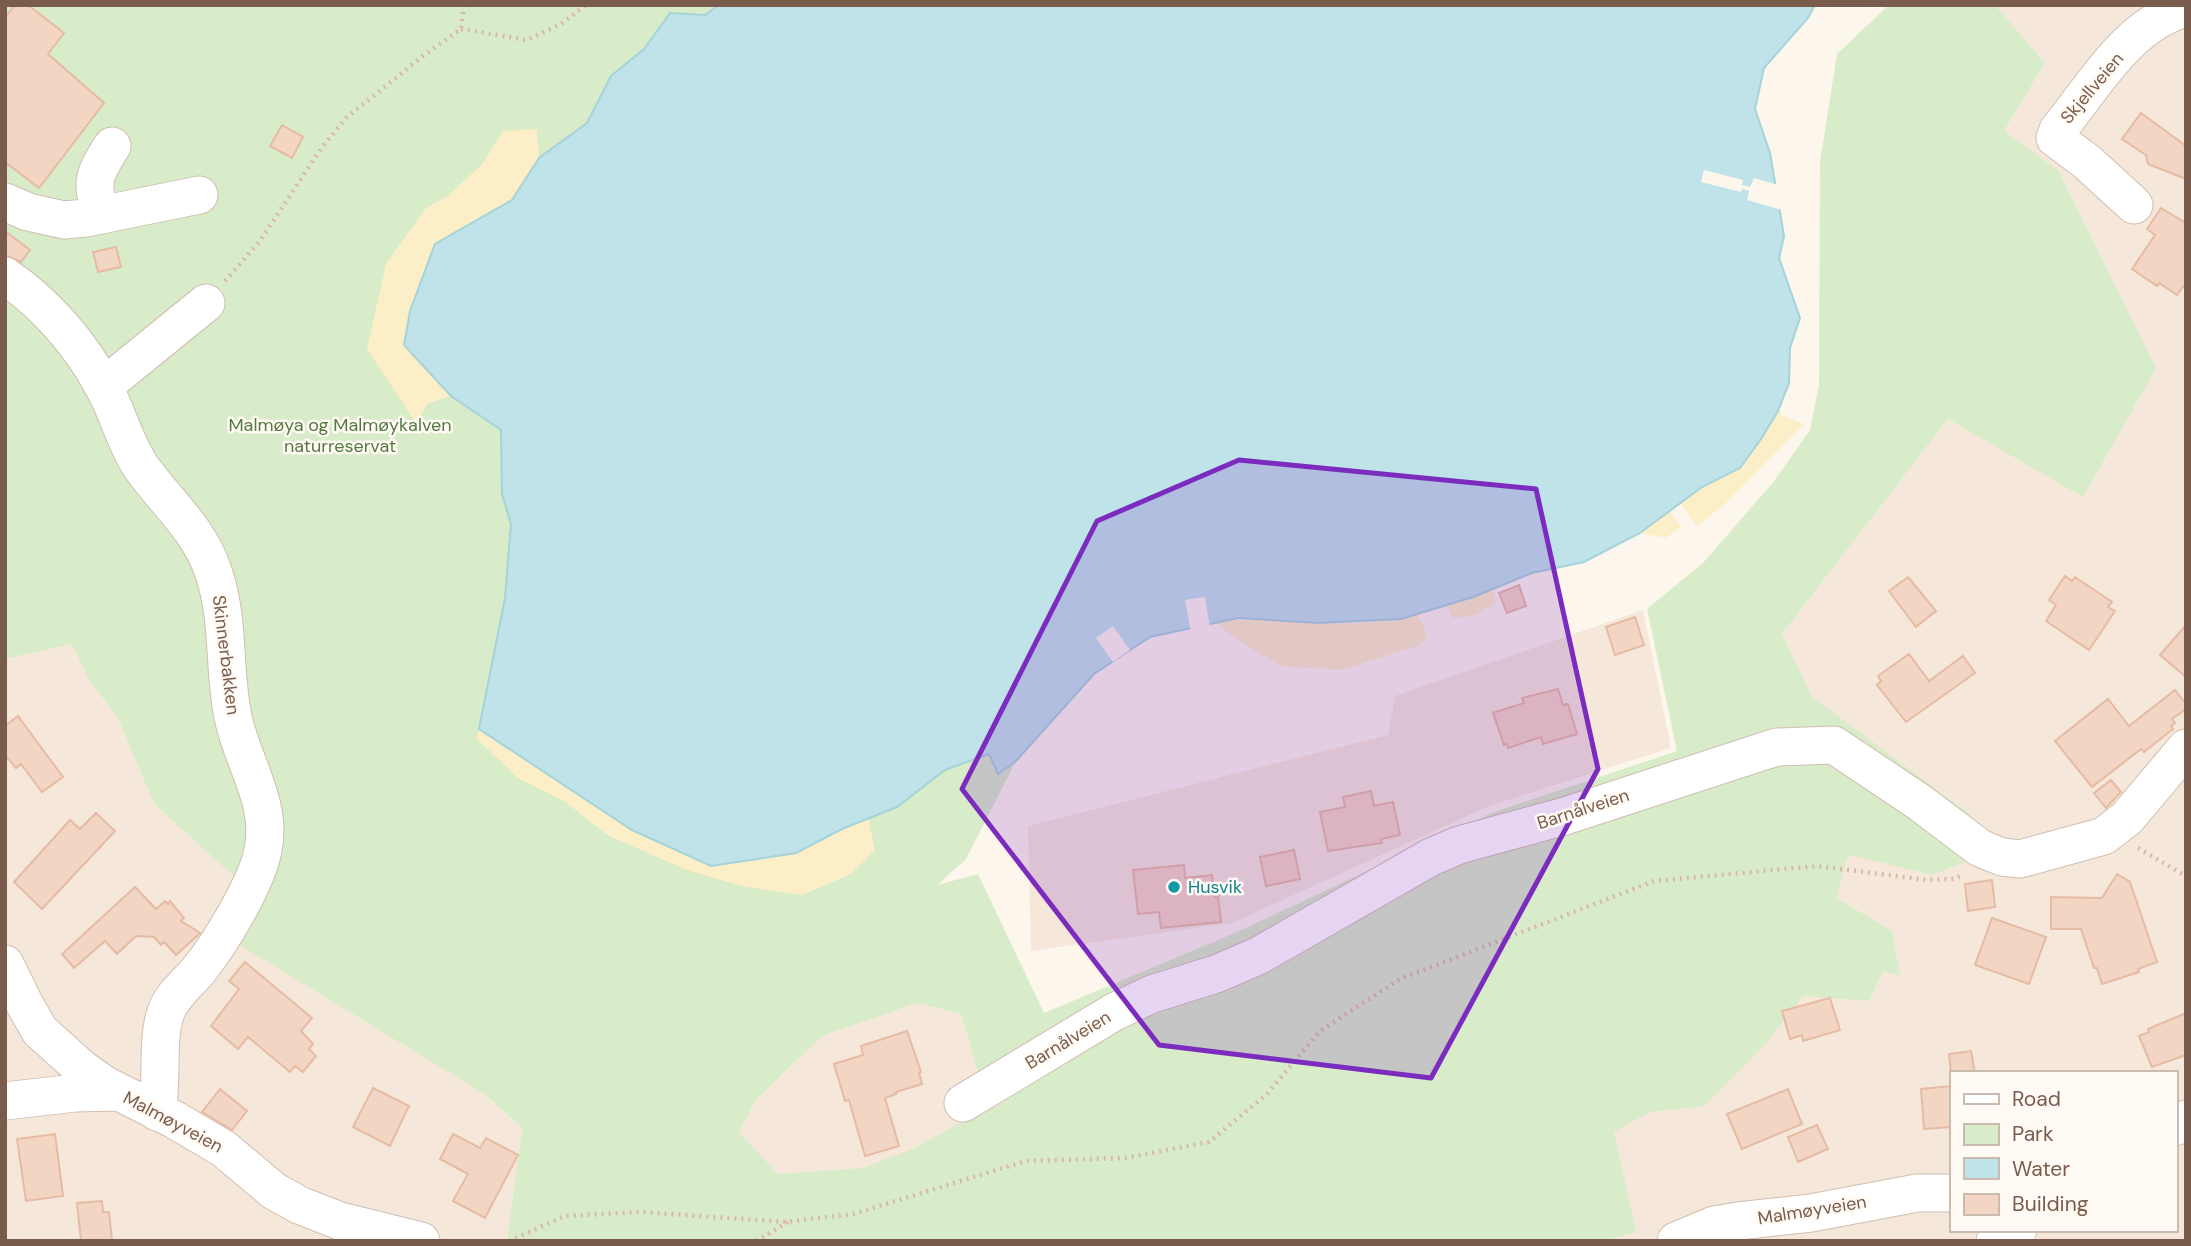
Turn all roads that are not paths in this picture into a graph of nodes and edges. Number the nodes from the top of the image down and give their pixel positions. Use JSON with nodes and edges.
{"nodes":[{"id":1,"x":2186,"y":8,"type":"edge"},
{"id":2,"x":112,"y":146,"type":"dead end"},
{"id":3,"x":200,"y":195,"type":"dead end"},
{"id":4,"x":5,"y":202,"type":"edge"},
{"id":5,"x":2134,"y":205,"type":"dead end"},
{"id":6,"x":103,"y":215,"type":"junction"},
{"id":7,"x":5,"y":276,"type":"edge"},
{"id":8,"x":206,"y":303,"type":"road end"},
{"id":9,"x":104,"y":386,"type":"junction"},
{"id":10,"x":2186,"y":748,"type":"edge"},
{"id":11,"x":5,"y":964,"type":"edge"},
{"id":12,"x":117,"y":1092,"type":"junction"},
{"id":13,"x":5,"y":1101,"type":"edge"},
{"id":14,"x":963,"y":1103,"type":"dead end"},
{"id":15,"x":157,"y":1112,"type":"junction"},
{"id":16,"x":1950,"y":1193,"type":"edge"},
{"id":17,"x":2014,"y":1232,"type":"edge"},
{"id":18,"x":421,"y":1241,"type":"edge"},
{"id":19,"x":1676,"y":1241,"type":"edge"},
{"id":20,"x":1995,"y":1241,"type":"edge"}],
"edges":[{"from":1,"to":5,"type":"street","name":"Skjellveien"},
{"from":2,"to":6,"type":"street"},
{"from":3,"to":6,"type":"street"},
{"from":4,"to":6,"type":"street"},
{"from":7,"to":9,"type":"street","name":"Skinnerbakken"},
{"from":8,"to":9,"type":"street"},
{"from":9,"to":15,"type":"street","name":"Skinnerbakken"},
{"from":10,"to":14,"type":"street","name":"Barnålveien"},
{"from":11,"to":12,"type":"street","name":"Malmøyveien"},
{"from":12,"to":13,"type":"street"},
{"from":12,"to":15,"type":"street","name":"Malmøyveien"},
{"from":15,"to":18,"type":"street","name":"Malmøyveien"},
{"from":16,"to":19,"type":"street","name":"Malmøyveien"},
{"from":17,"to":20,"type":"street"}]}
